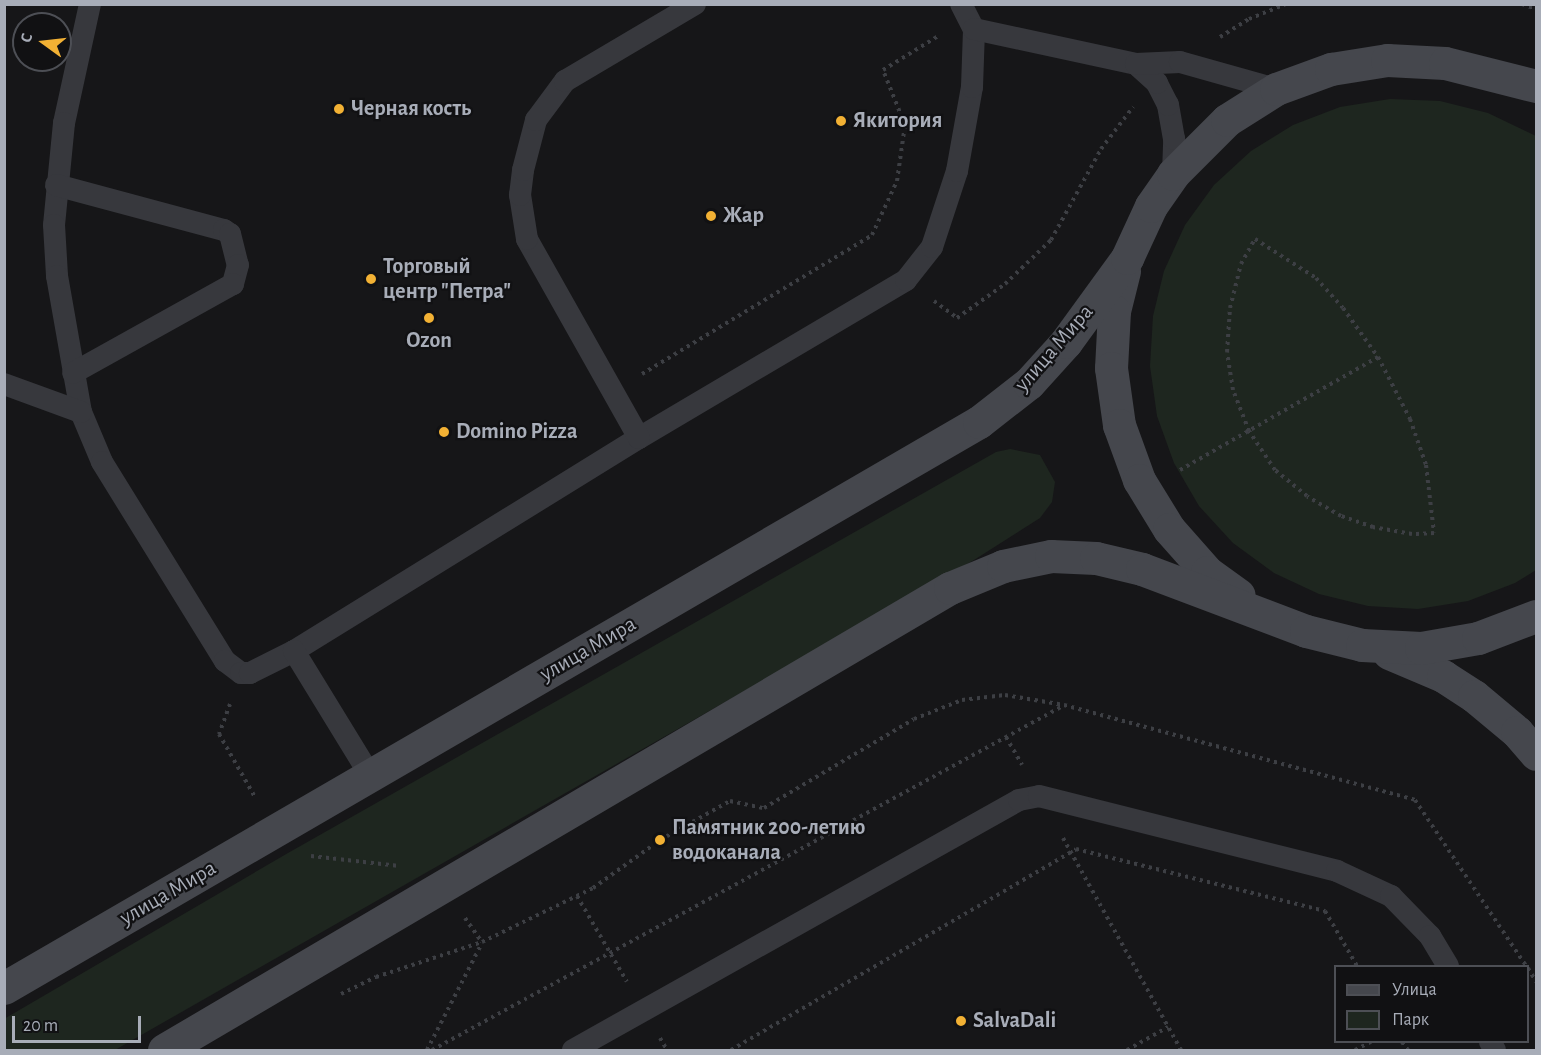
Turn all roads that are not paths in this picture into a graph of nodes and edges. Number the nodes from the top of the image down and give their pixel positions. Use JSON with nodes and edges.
{"nodes":[{"id":1,"x":90,"y":4,"type":"edge"},
{"id":2,"x":695,"y":4,"type":"edge"},
{"id":3,"x":968,"y":17,"type":"edge"},
{"id":4,"x":1136,"y":64,"type":"junction"},
{"id":5,"x":1501,"y":76,"type":"junction"},
{"id":6,"x":1536,"y":86,"type":"edge"},
{"id":7,"x":1276,"y":89,"type":"junction"},
{"id":8,"x":1536,"y":92,"type":"edge"},
{"id":9,"x":1173,"y":174,"type":"junction"},
{"id":10,"x":56,"y":185,"type":"junction"},
{"id":11,"x":1127,"y":258,"type":"junction"},
{"id":12,"x":73,"y":373,"type":"junction"},
{"id":13,"x":4,"y":384,"type":"edge"},
{"id":14,"x":81,"y":412,"type":"junction"},
{"id":15,"x":639,"y":438,"type":"junction"},
{"id":16,"x":1536,"y":616,"type":"edge"},
{"id":17,"x":1306,"y":631,"type":"junction"},
{"id":18,"x":1362,"y":645,"type":"junction"},
{"id":19,"x":294,"y":651,"type":"junction"},
{"id":20,"x":1536,"y":754,"type":"edge"},
{"id":21,"x":370,"y":775,"type":"junction"},
{"id":22,"x":1447,"y":965,"type":"edge"},
{"id":23,"x":4,"y":988,"type":"edge"},
{"id":24,"x":164,"y":1050,"type":"edge"},
{"id":25,"x":573,"y":1050,"type":"edge"}],
"edges":[{"from":1,"to":10,"type":"lane"},
{"from":2,"to":15,"type":"lane"},
{"from":3,"to":4,"type":"lane"},
{"from":3,"to":15,"type":"lane"},
{"from":4,"to":7,"type":"lane"},
{"from":4,"to":9,"type":"lane"},
{"from":5,"to":6,"type":"main road","name":"улица Мира"},
{"from":5,"to":7,"type":"main road","name":"улица Мира"},
{"from":5,"to":8,"type":"main road","name":"улица Мира"},
{"from":7,"to":9,"type":"main road","name":"улица Мира"},
{"from":9,"to":11,"type":"main road","name":"улица Мира"},
{"from":10,"to":12,"type":"lane"},
{"from":10,"to":12,"type":"lane"},
{"from":11,"to":17,"type":"main road","name":"улица Мира"},
{"from":11,"to":21,"type":"main road","name":"улица Мира"},
{"from":12,"to":14,"type":"lane"},
{"from":13,"to":14,"type":"lane"},
{"from":14,"to":19,"type":"lane"},
{"from":15,"to":19,"type":"lane"},
{"from":16,"to":18,"type":"main road","name":"улица Мира"},
{"from":17,"to":18,"type":"main road","name":"улица Мира"},
{"from":17,"to":24,"type":"main road","name":"улица Мира"},
{"from":18,"to":20,"type":"main road"},
{"from":19,"to":21,"type":"lane"},
{"from":21,"to":23,"type":"main road","name":"улица Мира"},
{"from":22,"to":25,"type":"lane"}]}
